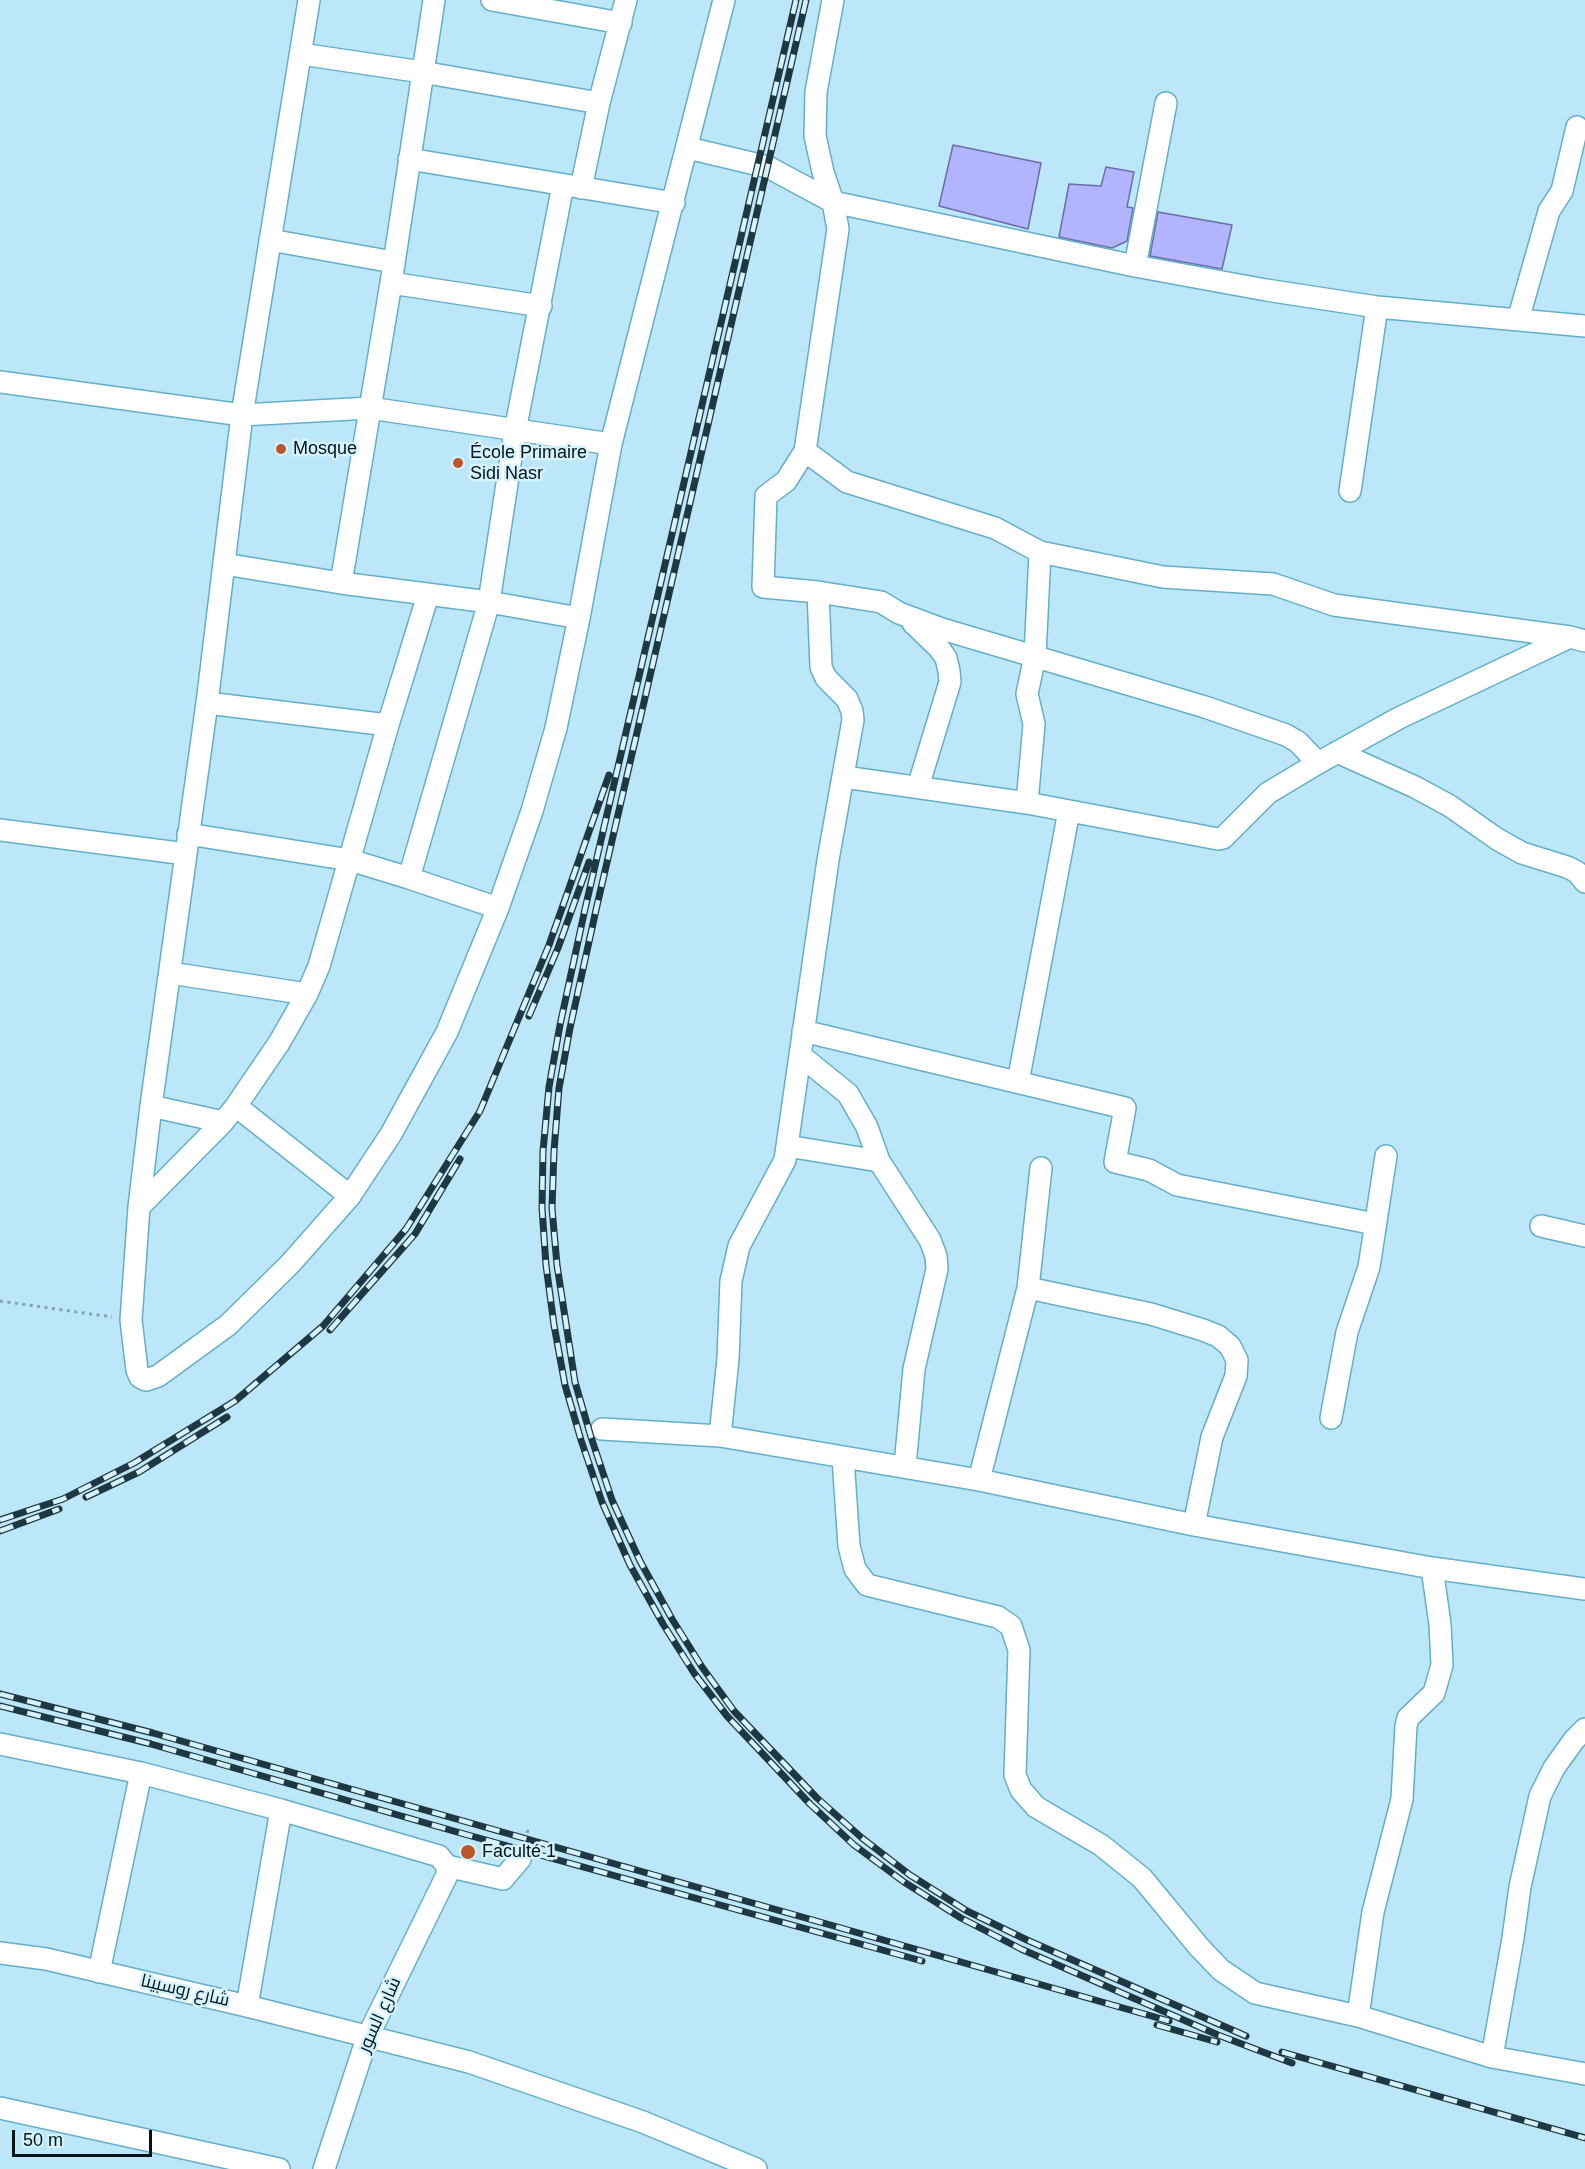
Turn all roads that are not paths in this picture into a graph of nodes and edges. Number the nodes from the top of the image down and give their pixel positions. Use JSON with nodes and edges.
{"nodes":[{"id":1,"x":309,"y":0,"type":"edge"},
{"id":2,"x":434,"y":0,"type":"edge"},
{"id":3,"x":492,"y":0,"type":"edge"},
{"id":4,"x":626,"y":0,"type":"edge"},
{"id":5,"x":724,"y":0,"type":"edge"},
{"id":6,"x":833,"y":0,"type":"edge"},
{"id":7,"x":621,"y":23,"type":"junction"},
{"id":8,"x":301,"y":54,"type":"junction"},
{"id":9,"x":422,"y":72,"type":"junction"},
{"id":10,"x":1166,"y":103,"type":"dead end"},
{"id":11,"x":599,"y":104,"type":"junction"},
{"id":12,"x":1577,"y":126,"type":"dead end"},
{"id":13,"x":688,"y":148,"type":"junction"},
{"id":14,"x":409,"y":159,"type":"junction"},
{"id":15,"x":572,"y":187,"type":"junction"},
{"id":16,"x":833,"y":202,"type":"junction"},
{"id":17,"x":674,"y":203,"type":"junction"},
{"id":18,"x":270,"y":240,"type":"junction"},
{"id":19,"x":1135,"y":266,"type":"junction"},
{"id":20,"x":392,"y":272,"type":"junction"},
{"id":21,"x":541,"y":306,"type":"junction"},
{"id":22,"x":1377,"y":307,"type":"junction"},
{"id":23,"x":1518,"y":320,"type":"junction"},
{"id":24,"x":1585,"y":326,"type":"edge"},
{"id":25,"x":0,"y":382,"type":"edge"},
{"id":26,"x":370,"y":408,"type":"junction"},
{"id":27,"x":242,"y":416,"type":"junction"},
{"id":28,"x":515,"y":431,"type":"junction"},
{"id":29,"x":611,"y":444,"type":"junction"},
{"id":30,"x":805,"y":452,"type":"junction"},
{"id":31,"x":1350,"y":491,"type":"dead end"},
{"id":32,"x":1040,"y":552,"type":"junction"},
{"id":33,"x":224,"y":564,"type":"junction"},
{"id":34,"x":341,"y":583,"type":"junction"},
{"id":35,"x":818,"y":592,"type":"junction"},
{"id":36,"x":428,"y":595,"type":"junction"},
{"id":37,"x":489,"y":602,"type":"junction"},
{"id":38,"x":899,"y":612,"type":"junction"},
{"id":39,"x":579,"y":618,"type":"junction"},
{"id":40,"x":1578,"y":639,"type":"edge"},
{"id":41,"x":1035,"y":656,"type":"junction"},
{"id":42,"x":207,"y":703,"type":"junction"},
{"id":43,"x":388,"y":725,"type":"junction"},
{"id":44,"x":1337,"y":752,"type":"junction"},
{"id":45,"x":1318,"y":763,"type":"junction"},
{"id":46,"x":844,"y":777,"type":"junction"},
{"id":47,"x":918,"y":787,"type":"junction"},
{"id":48,"x":1027,"y":803,"type":"junction"},
{"id":49,"x":1069,"y":811,"type":"junction"},
{"id":50,"x":0,"y":830,"type":"edge"},
{"id":51,"x":187,"y":844,"type":"junction"},
{"id":52,"x":350,"y":861,"type":"junction"},
{"id":53,"x":409,"y":878,"type":"junction"},
{"id":54,"x":1585,"y":882,"type":"edge"},
{"id":55,"x":498,"y":908,"type":"junction"},
{"id":56,"x":170,"y":973,"type":"junction"},
{"id":57,"x":307,"y":994,"type":"junction"},
{"id":58,"x":804,"y":1031,"type":"junction"},
{"id":59,"x":800,"y":1055,"type":"junction"},
{"id":60,"x":1018,"y":1082,"type":"junction"},
{"id":61,"x":151,"y":1106,"type":"junction"},
{"id":62,"x":229,"y":1114,"type":"junction"},
{"id":63,"x":787,"y":1146,"type":"junction"},
{"id":64,"x":1386,"y":1156,"type":"dead end"},
{"id":65,"x":879,"y":1161,"type":"junction"},
{"id":66,"x":1041,"y":1168,"type":"dead end"},
{"id":67,"x":350,"y":1196,"type":"junction"},
{"id":68,"x":139,"y":1207,"type":"junction"},
{"id":69,"x":1375,"y":1224,"type":"junction"},
{"id":70,"x":1541,"y":1226,"type":"dead end"},
{"id":71,"x":1585,"y":1236,"type":"edge"},
{"id":72,"x":1028,"y":1288,"type":"junction"},
{"id":73,"x":1331,"y":1418,"type":"dead end"},
{"id":74,"x":602,"y":1429,"type":"dead end"},
{"id":75,"x":720,"y":1436,"type":"junction"},
{"id":76,"x":843,"y":1458,"type":"junction"},
{"id":77,"x":905,"y":1466,"type":"junction"},
{"id":78,"x":979,"y":1480,"type":"junction"},
{"id":79,"x":1194,"y":1525,"type":"junction"},
{"id":80,"x":1432,"y":1568,"type":"junction"},
{"id":81,"x":1585,"y":1589,"type":"edge"},
{"id":82,"x":1585,"y":1729,"type":"edge"},
{"id":83,"x":0,"y":1744,"type":"edge"},
{"id":84,"x":141,"y":1773,"type":"junction"},
{"id":85,"x":281,"y":1810,"type":"junction"},
{"id":86,"x":520,"y":1859,"type":"dead end"},
{"id":87,"x":447,"y":1866,"type":"junction"},
{"id":88,"x":0,"y":1953,"type":"edge"},
{"id":89,"x":99,"y":1972,"type":"junction"},
{"id":90,"x":247,"y":2006,"type":"junction"},
{"id":91,"x":1358,"y":2016,"type":"junction"},
{"id":92,"x":367,"y":2038,"type":"junction"},
{"id":93,"x":1492,"y":2057,"type":"junction"},
{"id":94,"x":1585,"y":2074,"type":"edge"},
{"id":95,"x":0,"y":2108,"type":"edge"},
{"id":96,"x":279,"y":2169,"type":"edge"},
{"id":97,"x":324,"y":2169,"type":"edge"},
{"id":98,"x":756,"y":2169,"type":"edge"}],
"edges":[{"from":1,"to":8,"type":"street"},
{"from":2,"to":9,"type":"street"},
{"from":3,"to":7,"type":"street"},
{"from":4,"to":7,"type":"street"},
{"from":5,"to":13,"type":"street"},
{"from":6,"to":16,"type":"street"},
{"from":7,"to":11,"type":"street"},
{"from":8,"to":9,"type":"street"},
{"from":8,"to":18,"type":"street"},
{"from":9,"to":11,"type":"street"},
{"from":9,"to":14,"type":"street"},
{"from":10,"to":19,"type":"street"},
{"from":11,"to":15,"type":"street"},
{"from":12,"to":23,"type":"street"},
{"from":13,"to":16,"type":"street"},
{"from":13,"to":17,"type":"street"},
{"from":14,"to":15,"type":"street"},
{"from":14,"to":20,"type":"street"},
{"from":15,"to":17,"type":"street"},
{"from":15,"to":21,"type":"street"},
{"from":16,"to":19,"type":"street"},
{"from":16,"to":30,"type":"street"},
{"from":17,"to":29,"type":"street"},
{"from":18,"to":20,"type":"street"},
{"from":18,"to":27,"type":"street"},
{"from":19,"to":22,"type":"street"},
{"from":20,"to":21,"type":"street"},
{"from":20,"to":26,"type":"street"},
{"from":21,"to":28,"type":"street"},
{"from":22,"to":23,"type":"street"},
{"from":22,"to":31,"type":"street"},
{"from":23,"to":24,"type":"street"},
{"from":25,"to":27,"type":"street"},
{"from":26,"to":27,"type":"street"},
{"from":26,"to":28,"type":"street"},
{"from":26,"to":34,"type":"street"},
{"from":27,"to":33,"type":"street"},
{"from":28,"to":29,"type":"street"},
{"from":28,"to":37,"type":"street"},
{"from":29,"to":39,"type":"street"},
{"from":30,"to":32,"type":"street"},
{"from":30,"to":35,"type":"street"},
{"from":32,"to":40,"type":"street"},
{"from":32,"to":41,"type":"street"},
{"from":33,"to":34,"type":"street"},
{"from":33,"to":42,"type":"street"},
{"from":34,"to":36,"type":"street"},
{"from":35,"to":38,"type":"street"},
{"from":35,"to":46,"type":"street"},
{"from":36,"to":37,"type":"street"},
{"from":36,"to":43,"type":"street"},
{"from":37,"to":39,"type":"street"},
{"from":37,"to":53,"type":"street"},
{"from":38,"to":41,"type":"street"},
{"from":38,"to":47,"type":"street"},
{"from":39,"to":55,"type":"street"},
{"from":40,"to":44,"type":"street"},
{"from":41,"to":45,"type":"street"},
{"from":41,"to":48,"type":"street"},
{"from":42,"to":43,"type":"street"},
{"from":42,"to":51,"type":"street"},
{"from":43,"to":52,"type":"street"},
{"from":44,"to":45,"type":"street"},
{"from":44,"to":54,"type":"street"},
{"from":45,"to":49,"type":"street"},
{"from":46,"to":47,"type":"street"},
{"from":46,"to":58,"type":"street"},
{"from":47,"to":48,"type":"street"},
{"from":48,"to":49,"type":"street"},
{"from":49,"to":60,"type":"street"},
{"from":50,"to":51,"type":"street"},
{"from":51,"to":52,"type":"street"},
{"from":51,"to":56,"type":"street"},
{"from":52,"to":53,"type":"street"},
{"from":52,"to":57,"type":"street"},
{"from":53,"to":55,"type":"street"},
{"from":55,"to":67,"type":"street"},
{"from":56,"to":57,"type":"street"},
{"from":56,"to":61,"type":"street"},
{"from":57,"to":62,"type":"street"},
{"from":58,"to":59,"type":"street"},
{"from":58,"to":60,"type":"street"},
{"from":59,"to":63,"type":"street"},
{"from":59,"to":65,"type":"street"},
{"from":60,"to":69,"type":"street"},
{"from":61,"to":62,"type":"street"},
{"from":61,"to":68,"type":"street"},
{"from":62,"to":67,"type":"street"},
{"from":62,"to":68,"type":"street"},
{"from":63,"to":65,"type":"street"},
{"from":63,"to":75,"type":"street"},
{"from":64,"to":69,"type":"street"},
{"from":65,"to":77,"type":"street"},
{"from":66,"to":72,"type":"street"},
{"from":67,"to":68,"type":"street"},
{"from":69,"to":73,"type":"street"},
{"from":70,"to":71,"type":"street"},
{"from":72,"to":78,"type":"street"},
{"from":72,"to":79,"type":"street"},
{"from":74,"to":75,"type":"street"},
{"from":75,"to":76,"type":"street"},
{"from":76,"to":77,"type":"street"},
{"from":76,"to":91,"type":"street"},
{"from":77,"to":78,"type":"street"},
{"from":78,"to":79,"type":"street"},
{"from":79,"to":80,"type":"street"},
{"from":80,"to":81,"type":"street"},
{"from":80,"to":91,"type":"street"},
{"from":82,"to":93,"type":"street"},
{"from":83,"to":84,"type":"street"},
{"from":84,"to":85,"type":"street"},
{"from":84,"to":89,"type":"street"},
{"from":85,"to":87,"type":"street"},
{"from":85,"to":90,"type":"street"},
{"from":86,"to":87,"type":"street"},
{"from":87,"to":92,"type":"street","name":"شارع السور"},
{"from":88,"to":89,"type":"street","name":"شارع روسبينا"},
{"from":89,"to":90,"type":"street","name":"شارع روسبينا"},
{"from":90,"to":92,"type":"street","name":"شارع روسبينا"},
{"from":91,"to":93,"type":"street"},
{"from":92,"to":97,"type":"street","name":"شارع السور"},
{"from":92,"to":98,"type":"street","name":"شارع روسبينا"},
{"from":93,"to":94,"type":"street"},
{"from":95,"to":96,"type":"street"}]}
